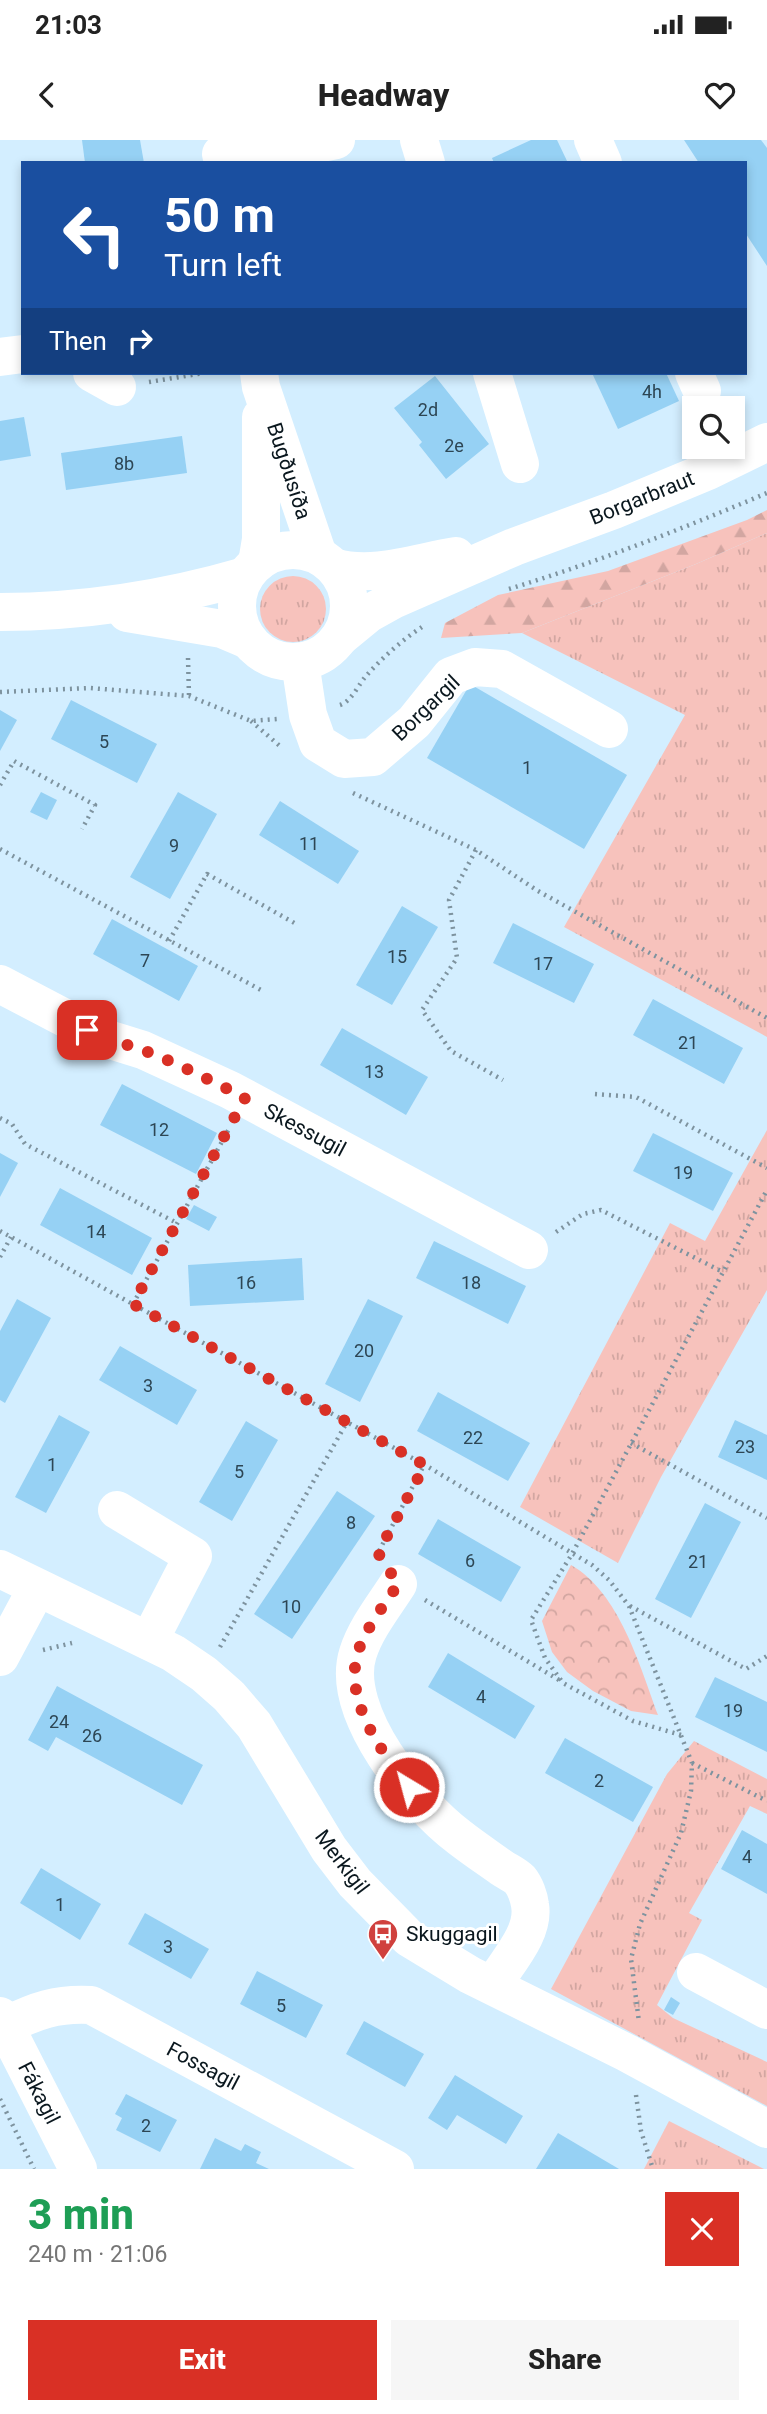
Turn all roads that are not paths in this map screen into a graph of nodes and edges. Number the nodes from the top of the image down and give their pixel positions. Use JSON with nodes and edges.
{"nodes":[{"id":1,"x":336,"y":140,"type":"edge"},
{"id":2,"x":419,"y":140,"type":"edge"},
{"id":3,"x":593,"y":140,"type":"edge"},
{"id":4,"x":221,"y":152,"type":"edge"},
{"id":5,"x":425,"y":161,"type":"edge"},
{"id":6,"x":602,"y":161,"type":"edge"},
{"id":7,"x":21,"y":354,"type":"edge"},
{"id":8,"x":0,"y":357,"type":"edge"},
{"id":9,"x":493,"y":375,"type":"edge"},
{"id":10,"x":260,"y":380,"type":"edge"},
{"id":11,"x":767,"y":442,"type":"edge"},
{"id":12,"x":520,"y":464,"type":"dead end"},
{"id":13,"x":514,"y":547,"type":"junction"},
{"id":14,"x":326,"y":561,"type":"junction"},
{"id":15,"x":251,"y":569,"type":"junction"},
{"id":16,"x":94,"y":608,"type":"junction"},
{"id":17,"x":0,"y":612,"type":"edge"},
{"id":18,"x":340,"y":637,"type":"junction"},
{"id":19,"x":248,"y":640,"type":"junction"},
{"id":20,"x":300,"y":662,"type":"junction"},
{"id":21,"x":609,"y":729,"type":"dead end"},
{"id":22,"x":0,"y":984,"type":"edge"},
{"id":23,"x":529,"y":1250,"type":"road end"},
{"id":24,"x":117,"y":1510,"type":"dead end"},
{"id":25,"x":0,"y":1569,"type":"edge"},
{"id":26,"x":398,"y":1584,"type":"road end"},
{"id":27,"x":37,"y":1588,"type":"junction"},
{"id":28,"x":149,"y":1641,"type":"junction"},
{"id":29,"x":0,"y":1657,"type":"edge"},
{"id":30,"x":696,"y":1972,"type":"dead end"},
{"id":31,"x":493,"y":1985,"type":"junction"},
{"id":32,"x":767,"y":2010,"type":"edge"},
{"id":33,"x":2,"y":2021,"type":"edge"},
{"id":34,"x":767,"y":2129,"type":"edge"},
{"id":35,"x":78,"y":2169,"type":"edge"},
{"id":36,"x":395,"y":2169,"type":"edge"}],
"edges":[{"from":1,"to":4,"type":"street"},
{"from":2,"to":5,"type":"street"},
{"from":3,"to":6,"type":"street"},
{"from":7,"to":8,"type":"street"},
{"from":9,"to":12,"type":"street"},
{"from":10,"to":14,"type":"street","name":"Bugðusíða"},
{"from":10,"to":15,"type":"street","name":"Bugðusíða"},
{"from":11,"to":13,"type":"street","name":"Borgarbraut"},
{"from":13,"to":14,"type":"street","name":"Borgarbraut"},
{"from":13,"to":18,"type":"street","name":"Borgarbraut"},
{"from":14,"to":15,"type":"street"},
{"from":14,"to":18,"type":"street"},
{"from":15,"to":16,"type":"street"},
{"from":15,"to":19,"type":"street"},
{"from":16,"to":17,"type":"street"},
{"from":16,"to":19,"type":"street"},
{"from":18,"to":20,"type":"street"},
{"from":19,"to":20,"type":"street"},
{"from":20,"to":21,"type":"street","name":"Borgargil"},
{"from":22,"to":23,"type":"street","name":"Skessugil"},
{"from":24,"to":28,"type":"street"},
{"from":25,"to":27,"type":"street","name":"Merkigil"},
{"from":26,"to":31,"type":"street"},
{"from":27,"to":28,"type":"street","name":"Merkigil"},
{"from":27,"to":29,"type":"street"},
{"from":28,"to":31,"type":"street","name":"Merkigil"},
{"from":30,"to":32,"type":"street"},
{"from":31,"to":34,"type":"street","name":"Merkigil"},
{"from":33,"to":35,"type":"street","name":"Fákagil"},
{"from":33,"to":36,"type":"street","name":"Fossagil"}]}
